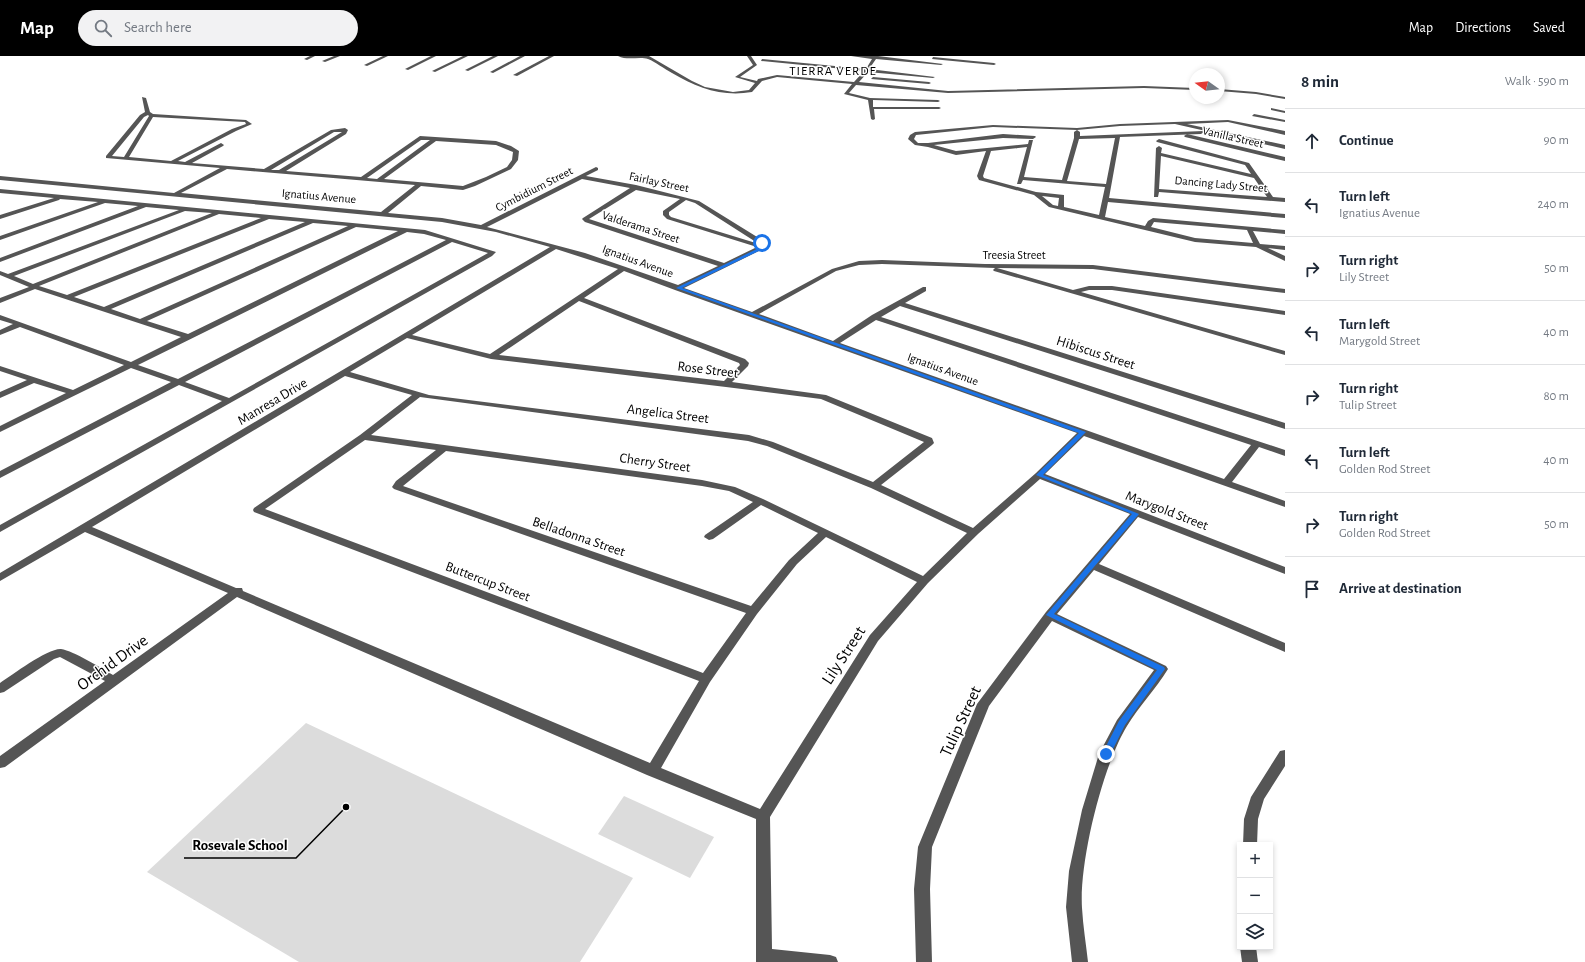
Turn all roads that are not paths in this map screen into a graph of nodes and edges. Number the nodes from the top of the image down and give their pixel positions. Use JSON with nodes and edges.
{"nodes":[{"id":1,"x":313,"y":56,"type":"edge"},
{"id":2,"x":338,"y":56,"type":"edge"},
{"id":3,"x":386,"y":56,"type":"edge"},
{"id":4,"x":434,"y":56,"type":"edge"},
{"id":5,"x":466,"y":56,"type":"edge"},
{"id":6,"x":496,"y":56,"type":"edge"},
{"id":7,"x":523,"y":56,"type":"edge"},
{"id":8,"x":552,"y":56,"type":"edge"},
{"id":9,"x":620,"y":56,"type":"edge"},
{"id":10,"x":749,"y":56,"type":"edge"},
{"id":11,"x":853,"y":56,"type":"edge"},
{"id":12,"x":647,"y":57,"type":"edge"},
{"id":13,"x":875,"y":57,"type":"edge"},
{"id":14,"x":927,"y":57,"type":"dead end"},
{"id":15,"x":944,"y":57,"type":"edge"},
{"id":16,"x":804,"y":58,"type":"dead end"},
{"id":17,"x":306,"y":59,"type":"dead end"},
{"id":18,"x":762,"y":60,"type":"dead end"},
{"id":19,"x":324,"y":61,"type":"dead end"},
{"id":20,"x":799,"y":63,"type":"junction"},
{"id":21,"x":863,"y":63,"type":"dead end"},
{"id":22,"x":871,"y":64,"type":"junction"},
{"id":23,"x":941,"y":64,"type":"junction"},
{"id":24,"x":994,"y":64,"type":"dead end"},
{"id":25,"x":366,"y":65,"type":"dead end"},
{"id":26,"x":878,"y":65,"type":"dead end"},
{"id":27,"x":407,"y":69,"type":"dead end"},
{"id":28,"x":467,"y":70,"type":"dead end"},
{"id":29,"x":794,"y":70,"type":"dead end"},
{"id":30,"x":867,"y":70,"type":"junction"},
{"id":31,"x":434,"y":71,"type":"dead end"},
{"id":32,"x":492,"y":72,"type":"dead end"},
{"id":33,"x":789,"y":73,"type":"dead end"},
{"id":34,"x":515,"y":75,"type":"dead end"},
{"id":35,"x":856,"y":75,"type":"dead end"},
{"id":36,"x":784,"y":76,"type":"junction"},
{"id":37,"x":862,"y":76,"type":"junction"},
{"id":38,"x":933,"y":77,"type":"junction"},
{"id":39,"x":758,"y":83,"type":"junction"},
{"id":40,"x":855,"y":83,"type":"junction"},
{"id":41,"x":930,"y":83,"type":"junction"},
{"id":42,"x":1189,"y":89,"type":"edge"},
{"id":43,"x":1225,"y":90,"type":"edge"},
{"id":44,"x":924,"y":91,"type":"junction"},
{"id":45,"x":144,"y":98,"type":"dead end"},
{"id":46,"x":1285,"y":98,"type":"edge"},
{"id":47,"x":870,"y":99,"type":"junction"},
{"id":48,"x":938,"y":101,"type":"dead end"},
{"id":49,"x":871,"y":108,"type":"junction"},
{"id":50,"x":939,"y":108,"type":"dead end"},
{"id":51,"x":1273,"y":110,"type":"dead end"},
{"id":52,"x":1285,"y":112,"type":"edge"},
{"id":53,"x":150,"y":114,"type":"junction"},
{"id":54,"x":1254,"y":115,"type":"dead end"},
{"id":55,"x":873,"y":119,"type":"dead end"},
{"id":56,"x":1285,"y":121,"type":"edge"},
{"id":57,"x":1175,"y":123,"type":"junction"},
{"id":58,"x":250,"y":124,"type":"junction"},
{"id":59,"x":1038,"y":128,"type":"junction"},
{"id":60,"x":963,"y":129,"type":"junction"},
{"id":61,"x":1077,"y":129,"type":"junction"},
{"id":62,"x":1213,"y":131,"type":"junction"},
{"id":63,"x":1285,"y":133,"type":"edge"},
{"id":64,"x":240,"y":134,"type":"dead end"},
{"id":65,"x":1177,"y":134,"type":"junction"},
{"id":66,"x":1160,"y":135,"type":"junction"},
{"id":67,"x":1033,"y":137,"type":"junction"},
{"id":68,"x":1118,"y":137,"type":"junction"},
{"id":69,"x":981,"y":138,"type":"junction"},
{"id":70,"x":1077,"y":138,"type":"junction"},
{"id":71,"x":435,"y":139,"type":"junction"},
{"id":72,"x":1159,"y":141,"type":"junction"},
{"id":73,"x":226,"y":142,"type":"dead end"},
{"id":74,"x":429,"y":144,"type":"junction"},
{"id":75,"x":928,"y":144,"type":"junction"},
{"id":76,"x":1029,"y":145,"type":"junction"},
{"id":77,"x":505,"y":146,"type":"junction"},
{"id":78,"x":1285,"y":147,"type":"edge"},
{"id":79,"x":989,"y":150,"type":"junction"},
{"id":80,"x":1159,"y":154,"type":"junction"},
{"id":81,"x":124,"y":158,"type":"junction"},
{"id":82,"x":1285,"y":159,"type":"edge"},
{"id":83,"x":172,"y":163,"type":"junction"},
{"id":84,"x":186,"y":164,"type":"junction"},
{"id":85,"x":225,"y":167,"type":"junction"},
{"id":86,"x":596,"y":169,"type":"dead end"},
{"id":87,"x":266,"y":171,"type":"junction"},
{"id":88,"x":280,"y":172,"type":"junction"},
{"id":89,"x":582,"y":177,"type":"junction"},
{"id":90,"x":1256,"y":177,"type":"junction"},
{"id":91,"x":0,"y":178,"type":"edge"},
{"id":92,"x":1021,"y":178,"type":"junction"},
{"id":93,"x":362,"y":179,"type":"junction"},
{"id":94,"x":378,"y":181,"type":"junction"},
{"id":95,"x":1064,"y":182,"type":"junction"},
{"id":96,"x":420,"y":184,"type":"junction"},
{"id":97,"x":1108,"y":186,"type":"junction"},
{"id":98,"x":636,"y":187,"type":"junction"},
{"id":99,"x":1016,"y":188,"type":"junction"},
{"id":100,"x":1156,"y":190,"type":"junction"},
{"id":101,"x":0,"y":191,"type":"edge"},
{"id":102,"x":19,"y":193,"type":"junction"},
{"id":103,"x":1036,"y":194,"type":"junction"},
{"id":104,"x":174,"y":195,"type":"junction"},
{"id":105,"x":6,"y":197,"type":"dead end"},
{"id":106,"x":61,"y":198,"type":"junction"},
{"id":107,"x":685,"y":198,"type":"junction"},
{"id":108,"x":1271,"y":199,"type":"junction"},
{"id":109,"x":1106,"y":200,"type":"junction"},
{"id":110,"x":1285,"y":200,"type":"edge"},
{"id":111,"x":107,"y":202,"type":"junction"},
{"id":112,"x":1156,"y":204,"type":"junction"},
{"id":113,"x":147,"y":206,"type":"junction"},
{"id":114,"x":186,"y":209,"type":"junction"},
{"id":115,"x":1061,"y":209,"type":"junction"},
{"id":116,"x":218,"y":213,"type":"junction"},
{"id":117,"x":383,"y":214,"type":"junction"},
{"id":118,"x":1285,"y":216,"type":"edge"},
{"id":119,"x":0,"y":217,"type":"edge"},
{"id":120,"x":268,"y":217,"type":"junction"},
{"id":121,"x":1102,"y":218,"type":"junction"},
{"id":122,"x":312,"y":221,"type":"junction"},
{"id":123,"x":356,"y":226,"type":"junction"},
{"id":124,"x":482,"y":228,"type":"junction"},
{"id":125,"x":1147,"y":228,"type":"junction"},
{"id":126,"x":1249,"y":229,"type":"junction"},
{"id":127,"x":406,"y":230,"type":"junction"},
{"id":128,"x":1285,"y":232,"type":"edge"},
{"id":129,"x":0,"y":238,"type":"edge"},
{"id":130,"x":451,"y":240,"type":"junction"},
{"id":131,"x":556,"y":246,"type":"junction"},
{"id":132,"x":1258,"y":246,"type":"junction"},
{"id":133,"x":764,"y":248,"type":"junction"},
{"id":134,"x":1285,"y":248,"type":"edge"},
{"id":135,"x":1285,"y":259,"type":"edge"},
{"id":136,"x":0,"y":260,"type":"edge"},
{"id":137,"x":726,"y":266,"type":"junction"},
{"id":138,"x":985,"y":266,"type":"junction"},
{"id":139,"x":623,"y":268,"type":"junction"},
{"id":140,"x":0,"y":273,"type":"edge"},
{"id":141,"x":8,"y":276,"type":"junction"},
{"id":142,"x":34,"y":286,"type":"junction"},
{"id":143,"x":678,"y":288,"type":"junction"},
{"id":144,"x":923,"y":289,"type":"dead end"},
{"id":145,"x":1285,"y":291,"type":"edge"},
{"id":146,"x":1073,"y":292,"type":"junction"},
{"id":147,"x":69,"y":297,"type":"junction"},
{"id":148,"x":578,"y":298,"type":"junction"},
{"id":149,"x":0,"y":301,"type":"edge"},
{"id":150,"x":899,"y":303,"type":"junction"},
{"id":151,"x":105,"y":309,"type":"junction"},
{"id":152,"x":1285,"y":313,"type":"edge"},
{"id":153,"x":754,"y":314,"type":"junction"},
{"id":154,"x":0,"y":317,"type":"edge"},
{"id":155,"x":874,"y":317,"type":"junction"},
{"id":156,"x":142,"y":321,"type":"junction"},
{"id":157,"x":20,"y":324,"type":"junction"},
{"id":158,"x":0,"y":333,"type":"edge"},
{"id":159,"x":406,"y":336,"type":"junction"},
{"id":160,"x":189,"y":337,"type":"junction"},
{"id":161,"x":835,"y":343,"type":"junction"},
{"id":162,"x":1285,"y":353,"type":"edge"},
{"id":163,"x":491,"y":357,"type":"junction"},
{"id":164,"x":131,"y":365,"type":"junction"},
{"id":165,"x":0,"y":368,"type":"edge"},
{"id":166,"x":344,"y":373,"type":"junction"},
{"id":167,"x":33,"y":380,"type":"junction"},
{"id":168,"x":179,"y":382,"type":"junction"},
{"id":169,"x":726,"y":384,"type":"junction"},
{"id":170,"x":832,"y":391,"type":"dead end"},
{"id":171,"x":73,"y":393,"type":"junction"},
{"id":172,"x":0,"y":395,"type":"edge"},
{"id":173,"x":418,"y":395,"type":"junction"},
{"id":174,"x":823,"y":397,"type":"junction"},
{"id":175,"x":230,"y":401,"type":"junction"},
{"id":176,"x":1285,"y":426,"type":"edge"},
{"id":177,"x":0,"y":429,"type":"edge"},
{"id":178,"x":1083,"y":432,"type":"junction"},
{"id":179,"x":363,"y":437,"type":"junction"},
{"id":180,"x":1257,"y":444,"type":"junction"},
{"id":181,"x":444,"y":448,"type":"junction"},
{"id":182,"x":1285,"y":453,"type":"edge"},
{"id":183,"x":0,"y":475,"type":"edge"},
{"id":184,"x":1039,"y":475,"type":"junction"},
{"id":185,"x":1226,"y":483,"type":"junction"},
{"id":186,"x":874,"y":486,"type":"junction"},
{"id":187,"x":760,"y":501,"type":"junction"},
{"id":188,"x":1285,"y":504,"type":"edge"},
{"id":189,"x":1136,"y":514,"type":"junction"},
{"id":190,"x":86,"y":528,"type":"junction"},
{"id":191,"x":0,"y":529,"type":"edge"},
{"id":192,"x":974,"y":532,"type":"junction"},
{"id":193,"x":824,"y":533,"type":"junction"},
{"id":194,"x":709,"y":537,"type":"dead end"},
{"id":195,"x":1093,"y":565,"type":"junction"},
{"id":196,"x":1285,"y":571,"type":"edge"},
{"id":197,"x":0,"y":578,"type":"edge"},
{"id":198,"x":924,"y":581,"type":"junction"},
{"id":199,"x":238,"y":592,"type":"junction"},
{"id":200,"x":753,"y":611,"type":"junction"},
{"id":201,"x":1050,"y":615,"type":"junction"},
{"id":202,"x":1285,"y":648,"type":"edge"},
{"id":203,"x":706,"y":679,"type":"junction"},
{"id":204,"x":115,"y":681,"type":"junction"},
{"id":205,"x":0,"y":689,"type":"edge"},
{"id":206,"x":1285,"y":755,"type":"edge"},
{"id":207,"x":3,"y":762,"type":"edge"},
{"id":208,"x":652,"y":771,"type":"junction"},
{"id":209,"x":763,"y":816,"type":"junction"},
{"id":210,"x":1250,"y":842,"type":"edge"},
{"id":211,"x":1248,"y":950,"type":"edge"},
{"id":212,"x":764,"y":959,"type":"edge"},
{"id":213,"x":830,"y":962,"type":"edge"},
{"id":214,"x":924,"y":962,"type":"edge"},
{"id":215,"x":1080,"y":962,"type":"edge"},
{"id":216,"x":1250,"y":962,"type":"edge"}],
"edges":[{"from":1,"to":17,"type":"street"},
{"from":2,"to":19,"type":"street"},
{"from":3,"to":25,"type":"street"},
{"from":4,"to":27,"type":"street"},
{"from":5,"to":31,"type":"street"},
{"from":6,"to":28,"type":"street"},
{"from":7,"to":32,"type":"street"},
{"from":8,"to":34,"type":"street"},
{"from":9,"to":12,"type":"street"},
{"from":10,"to":39,"type":"street"},
{"from":11,"to":13,"type":"street"},
{"from":12,"to":39,"type":"street"},
{"from":13,"to":22,"type":"street"},
{"from":13,"to":23,"type":"street"},
{"from":14,"to":15,"type":"street"},
{"from":15,"to":23,"type":"street"},
{"from":15,"to":24,"type":"street"},
{"from":16,"to":20,"type":"street"},
{"from":18,"to":20,"type":"street"},
{"from":20,"to":29,"type":"street"},
{"from":20,"to":30,"type":"street"},
{"from":21,"to":22,"type":"street"},
{"from":22,"to":26,"type":"street"},
{"from":22,"to":30,"type":"street"},
{"from":23,"to":38,"type":"street"},
{"from":30,"to":37,"type":"street"},
{"from":30,"to":38,"type":"street"},
{"from":33,"to":36,"type":"street"},
{"from":35,"to":37,"type":"street"},
{"from":36,"to":39,"type":"street"},
{"from":36,"to":40,"type":"street"},
{"from":37,"to":40,"type":"street"},
{"from":37,"to":41,"type":"street"},
{"from":38,"to":41,"type":"street"},
{"from":40,"to":44,"type":"street"},
{"from":40,"to":47,"type":"street"},
{"from":41,"to":44,"type":"street"},
{"from":42,"to":44,"type":"street"},
{"from":43,"to":46,"type":"street"},
{"from":45,"to":53,"type":"street"},
{"from":47,"to":48,"type":"street"},
{"from":47,"to":49,"type":"street"},
{"from":49,"to":50,"type":"street"},
{"from":49,"to":55,"type":"street"},
{"from":51,"to":52,"type":"street"},
{"from":53,"to":58,"type":"street"},
{"from":53,"to":81,"type":"street"},
{"from":53,"to":81,"type":"street"},
{"from":54,"to":56,"type":"street"},
{"from":57,"to":61,"type":"street"},
{"from":57,"to":62,"type":"street"},
{"from":57,"to":63,"type":"street"},
{"from":58,"to":64,"type":"street"},
{"from":58,"to":83,"type":"street"},
{"from":59,"to":60,"type":"street"},
{"from":59,"to":61,"type":"street"},
{"from":59,"to":67,"type":"street"},
{"from":60,"to":69,"type":"street"},
{"from":60,"to":75,"type":"street"},
{"from":61,"to":70,"type":"street"},
{"from":62,"to":65,"type":"street"},
{"from":62,"to":78,"type":"street"},
{"from":65,"to":66,"type":"street"},
{"from":65,"to":82,"type":"street","name":"Vanilla Street"},
{"from":66,"to":68,"type":"street"},
{"from":66,"to":72,"type":"street"},
{"from":67,"to":69,"type":"street"},
{"from":67,"to":76,"type":"street"},
{"from":68,"to":70,"type":"street"},
{"from":68,"to":97,"type":"street"},
{"from":69,"to":75,"type":"street"},
{"from":70,"to":95,"type":"street"},
{"from":71,"to":74,"type":"street"},
{"from":71,"to":77,"type":"street"},
{"from":71,"to":93,"type":"street"},
{"from":72,"to":80,"type":"street"},
{"from":72,"to":90,"type":"street"},
{"from":73,"to":84,"type":"street"},
{"from":74,"to":77,"type":"street"},
{"from":74,"to":94,"type":"street"},
{"from":75,"to":79,"type":"street"},
{"from":76,"to":79,"type":"street"},
{"from":76,"to":92,"type":"street"},
{"from":77,"to":96,"type":"street"},
{"from":79,"to":99,"type":"street"},
{"from":80,"to":90,"type":"street"},
{"from":80,"to":100,"type":"street"},
{"from":81,"to":83,"type":"street"},
{"from":83,"to":84,"type":"street"},
{"from":84,"to":85,"type":"street"},
{"from":85,"to":87,"type":"street"},
{"from":85,"to":104,"type":"street"},
{"from":86,"to":89,"type":"street","name":"Cymbidium Street"},
{"from":87,"to":88,"type":"street"},
{"from":87,"to":88,"type":"street"},
{"from":88,"to":93,"type":"street"},
{"from":89,"to":98,"type":"street","name":"Fairlay Street"},
{"from":89,"to":124,"type":"street","name":"Cymbidium Street"},
{"from":90,"to":108,"type":"street"},
{"from":91,"to":104,"type":"street","name":"Ignatius Avenue"},
{"from":92,"to":95,"type":"street"},
{"from":92,"to":99,"type":"street"},
{"from":93,"to":94,"type":"street"},
{"from":94,"to":96,"type":"street"},
{"from":95,"to":97,"type":"street"},
{"from":96,"to":117,"type":"street"},
{"from":97,"to":109,"type":"street"},
{"from":98,"to":107,"type":"street","name":"Fairlay Street"},
{"from":98,"to":137,"type":"street","name":"Valderama Street"},
{"from":99,"to":103,"type":"street"},
{"from":100,"to":108,"type":"street","name":"Dancing Lady Street"},
{"from":100,"to":112,"type":"street"},
{"from":101,"to":102,"type":"street"},
{"from":102,"to":105,"type":"street"},
{"from":102,"to":106,"type":"street"},
{"from":103,"to":115,"type":"street"},
{"from":103,"to":115,"type":"street"},
{"from":104,"to":117,"type":"street","name":"Ignatius Avenue"},
{"from":106,"to":111,"type":"street"},
{"from":106,"to":119,"type":"street"},
{"from":107,"to":133,"type":"street","name":"Fairlay Street"},
{"from":107,"to":133,"type":"street"},
{"from":108,"to":110,"type":"street","name":"Dancing Lady Street"},
{"from":109,"to":112,"type":"street"},
{"from":109,"to":121,"type":"street"},
{"from":111,"to":113,"type":"street"},
{"from":111,"to":129,"type":"street"},
{"from":112,"to":118,"type":"street"},
{"from":113,"to":114,"type":"street"},
{"from":113,"to":136,"type":"street"},
{"from":114,"to":116,"type":"street"},
{"from":114,"to":141,"type":"street"},
{"from":115,"to":121,"type":"street"},
{"from":116,"to":120,"type":"street"},
{"from":116,"to":142,"type":"street"},
{"from":117,"to":124,"type":"street","name":"Ignatius Avenue"},
{"from":120,"to":122,"type":"street"},
{"from":120,"to":147,"type":"street"},
{"from":121,"to":125,"type":"street"},
{"from":122,"to":123,"type":"street"},
{"from":122,"to":151,"type":"street"},
{"from":123,"to":127,"type":"street"},
{"from":123,"to":156,"type":"street"},
{"from":124,"to":131,"type":"street","name":"Ignatius Avenue"},
{"from":125,"to":126,"type":"street"},
{"from":125,"to":132,"type":"street"},
{"from":126,"to":128,"type":"street"},
{"from":126,"to":132,"type":"street"},
{"from":127,"to":130,"type":"street"},
{"from":127,"to":160,"type":"street"},
{"from":130,"to":168,"type":"street"},
{"from":130,"to":175,"type":"street"},
{"from":131,"to":139,"type":"street","name":"Ignatius Avenue"},
{"from":131,"to":159,"type":"street","name":"Manresa Drive"},
{"from":132,"to":134,"type":"street"},
{"from":132,"to":135,"type":"street"},
{"from":133,"to":137,"type":"street"},
{"from":137,"to":143,"type":"street"},
{"from":138,"to":145,"type":"street","name":"Treesia Street"},
{"from":138,"to":146,"type":"street"},
{"from":138,"to":153,"type":"street","name":"Treesia Street"},
{"from":139,"to":143,"type":"street","name":"Ignatius Avenue"},
{"from":139,"to":148,"type":"street"},
{"from":140,"to":141,"type":"street"},
{"from":141,"to":142,"type":"street"},
{"from":142,"to":147,"type":"street"},
{"from":142,"to":149,"type":"street"},
{"from":143,"to":153,"type":"street","name":"Ignatius Avenue"},
{"from":144,"to":150,"type":"street"},
{"from":146,"to":152,"type":"street"},
{"from":146,"to":162,"type":"street"},
{"from":147,"to":151,"type":"street"},
{"from":148,"to":163,"type":"street"},
{"from":148,"to":169,"type":"street"},
{"from":150,"to":155,"type":"street"},
{"from":150,"to":176,"type":"street","name":"Hibiscus Street"},
{"from":151,"to":156,"type":"street"},
{"from":153,"to":161,"type":"street","name":"Ignatius Avenue"},
{"from":154,"to":157,"type":"street"},
{"from":155,"to":161,"type":"street"},
{"from":155,"to":180,"type":"street"},
{"from":156,"to":160,"type":"street"},
{"from":157,"to":158,"type":"street"},
{"from":157,"to":164,"type":"street"},
{"from":159,"to":163,"type":"street","name":"Rose Street"},
{"from":159,"to":166,"type":"street","name":"Manresa Drive"},
{"from":160,"to":164,"type":"street"},
{"from":161,"to":178,"type":"street","name":"Ignatius Avenue"},
{"from":163,"to":169,"type":"street","name":"Rose Street"},
{"from":164,"to":168,"type":"street"},
{"from":164,"to":171,"type":"street"},
{"from":165,"to":167,"type":"street"},
{"from":166,"to":173,"type":"street","name":"Angelica Street"},
{"from":166,"to":190,"type":"street","name":"Manresa Drive"},
{"from":167,"to":171,"type":"street"},
{"from":167,"to":172,"type":"street"},
{"from":168,"to":175,"type":"street"},
{"from":168,"to":183,"type":"street"},
{"from":169,"to":174,"type":"street","name":"Rose Street"},
{"from":170,"to":174,"type":"street"},
{"from":171,"to":177,"type":"street"},
{"from":173,"to":179,"type":"street"},
{"from":173,"to":186,"type":"street","name":"Angelica Street"},
{"from":174,"to":186,"type":"street","name":"Rose Street"},
{"from":175,"to":191,"type":"street"},
{"from":178,"to":184,"type":"street","name":"Lily Street"},
{"from":178,"to":185,"type":"street","name":"Ignatius Avenue"},
{"from":179,"to":181,"type":"street","name":"Cherry Street"},
{"from":179,"to":203,"type":"street","name":"Buttercup Street"},
{"from":180,"to":182,"type":"street"},
{"from":180,"to":185,"type":"street"},
{"from":181,"to":187,"type":"street","name":"Cherry Street"},
{"from":181,"to":200,"type":"street","name":"Belladonna Street"},
{"from":184,"to":189,"type":"street","name":"Marygold Street"},
{"from":184,"to":192,"type":"street","name":"Lily Street"},
{"from":185,"to":188,"type":"street","name":"Ignatius Avenue"},
{"from":186,"to":192,"type":"street","name":"Angelica Street"},
{"from":187,"to":193,"type":"street","name":"Cherry Street"},
{"from":187,"to":194,"type":"street"},
{"from":189,"to":195,"type":"street","name":"Tulip Street"},
{"from":189,"to":196,"type":"street","name":"Marygold Street"},
{"from":190,"to":197,"type":"street","name":"Manresa Drive"},
{"from":190,"to":199,"type":"street"},
{"from":192,"to":198,"type":"street","name":"Lily Street"},
{"from":193,"to":198,"type":"street","name":"Cherry Street"},
{"from":193,"to":200,"type":"street"},
{"from":195,"to":201,"type":"street","name":"Tulip Street"},
{"from":195,"to":202,"type":"street"},
{"from":198,"to":209,"type":"street","name":"Lily Street"},
{"from":199,"to":204,"type":"street","name":"Orchid Drive"},
{"from":199,"to":208,"type":"street"},
{"from":200,"to":203,"type":"street"},
{"from":201,"to":214,"type":"street","name":"Tulip Street"},
{"from":201,"to":215,"type":"street"},
{"from":203,"to":208,"type":"street"},
{"from":204,"to":205,"type":"street"},
{"from":204,"to":207,"type":"street","name":"Orchid Drive"},
{"from":206,"to":210,"type":"street"},
{"from":208,"to":209,"type":"street"},
{"from":209,"to":212,"type":"street"},
{"from":211,"to":216,"type":"street"},
{"from":212,"to":213,"type":"street"}]}
